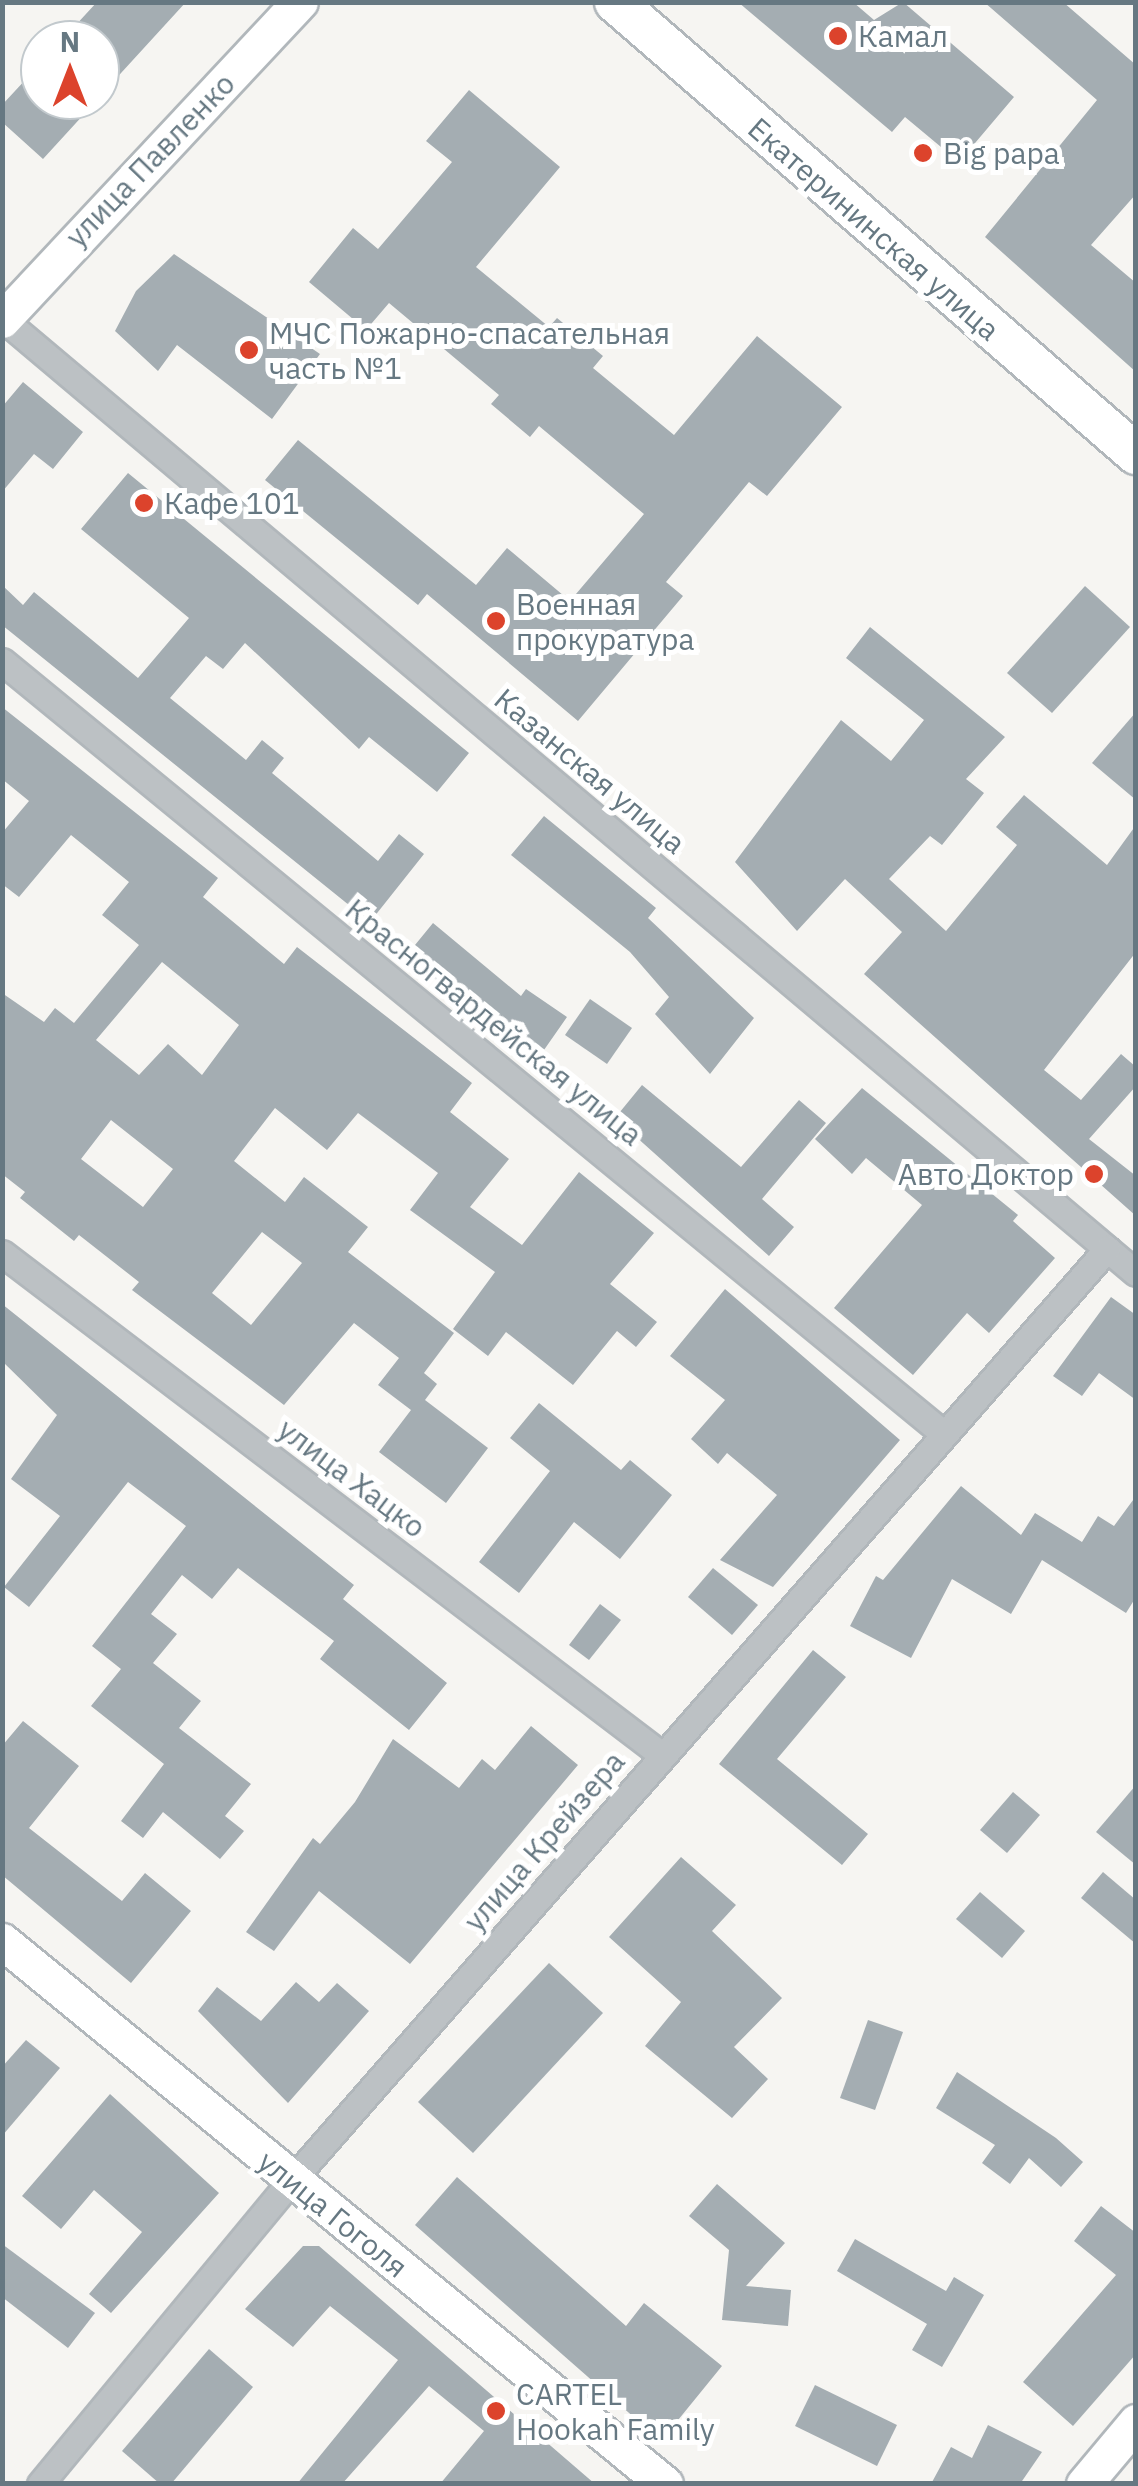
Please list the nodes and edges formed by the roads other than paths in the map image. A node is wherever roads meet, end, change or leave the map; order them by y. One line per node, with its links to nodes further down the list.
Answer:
1 (300, 2): 3 (main road, улица Павленко)
2 (615, 2): 4 (main road, Екатерининская улица)
3 (3, 319): 6 (street, Казанская улица)
4 (1136, 454)
5 (2, 660): 9 (street, Красногвардейская улица)
6 (1107, 1250): 8 (street, Казанская улица); 9 (street, улица Крейзера)
7 (2, 1254): 10 (street, улица Хацко)
8 (1136, 1273)
9 (944, 1434): 10 (street, улица Крейзера)
10 (662, 1754): 12 (street, улица Крейзера)
11 (2, 1941): 12 (main road, улица Гоголя)
12 (292, 2181): 14 (street, улица Крейзера); 15 (main road, улица Гоголя)
13 (1136, 2422): 16 (main road)
14 (40, 2484)
15 (666, 2484)
16 (1084, 2484)

